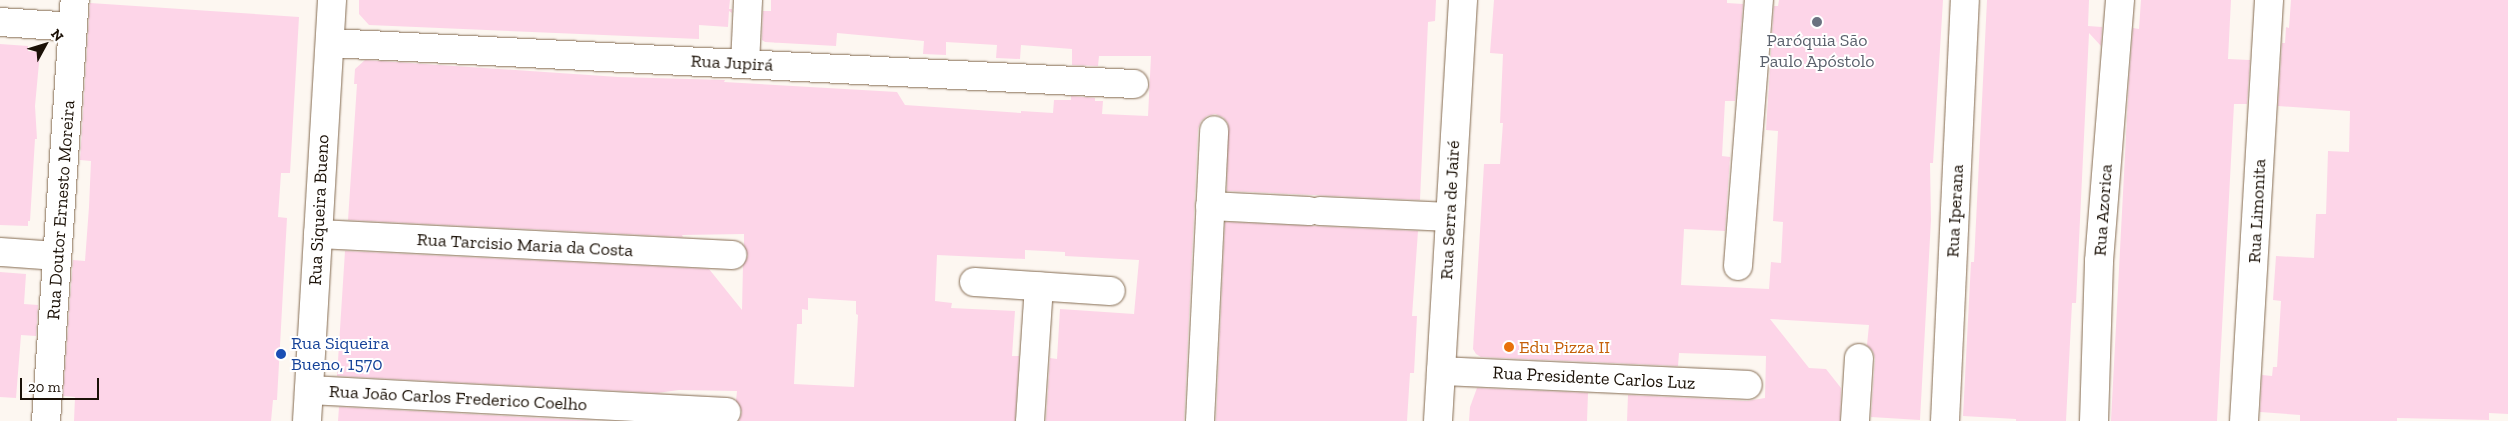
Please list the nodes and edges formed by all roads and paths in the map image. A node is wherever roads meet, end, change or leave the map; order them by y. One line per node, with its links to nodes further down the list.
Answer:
1 (75, 0): 10 (street, Rua Doutor Ernesto Moreira)
2 (332, 0): 11 (street, Rua Siqueira Bueno)
3 (748, 0): 12 (street)
4 (1463, 0): 16 (street, Rua Serra de Jairé)
5 (1759, 0): 21 (street)
6 (1966, 0): 36 (street, Rua Iperana)
7 (2120, 0): 37 (street, Rua Azorica)
8 (2269, 0): 38 (street, Rua Limonita)
9 (0, 22): 10 (street)
10 (73, 27): 20 (street, Rua Doutor Ernesto Moreira)
11 (330, 44): 12 (street, Rua Jupirá); 17 (street, Rua Siqueira Bueno)
12 (745, 64): 13 (street, Rua Jupirá)
13 (1134, 84)
14 (1214, 130): 15 (street)
15 (1210, 206): 16 (street); 33 (street)
16 (1450, 217): 26 (street, Rua Serra de Jairé)
17 (318, 234): 19 (street, Rua Tarcisio Maria da Costa); 28 (street, Rua Siqueira Bueno)
18 (0, 252): 20 (street)
19 (732, 255)
20 (57, 256): 30 (street, Rua Doutor Ernesto Moreira)
21 (1738, 266)
22 (974, 282): 23 (street)
23 (1039, 286): 24 (street); 32 (street)
24 (1111, 291)
25 (1858, 358): 35 (street)
26 (1441, 371): 27 (street, Rua Presidente Carlos Luz); 34 (street, Rua Serra de Jairé)
27 (1748, 384)
28 (309, 390): 29 (street, Rua João Carlos Frederico Coelho); 31 (street, Rua Siqueira Bueno)
29 (726, 412)
30 (46, 421)
31 (307, 421)
32 (1030, 421)
33 (1200, 421)
34 (1438, 421)
35 (1855, 421)
36 (1945, 421)
37 (2094, 421)
38 (2244, 421)

